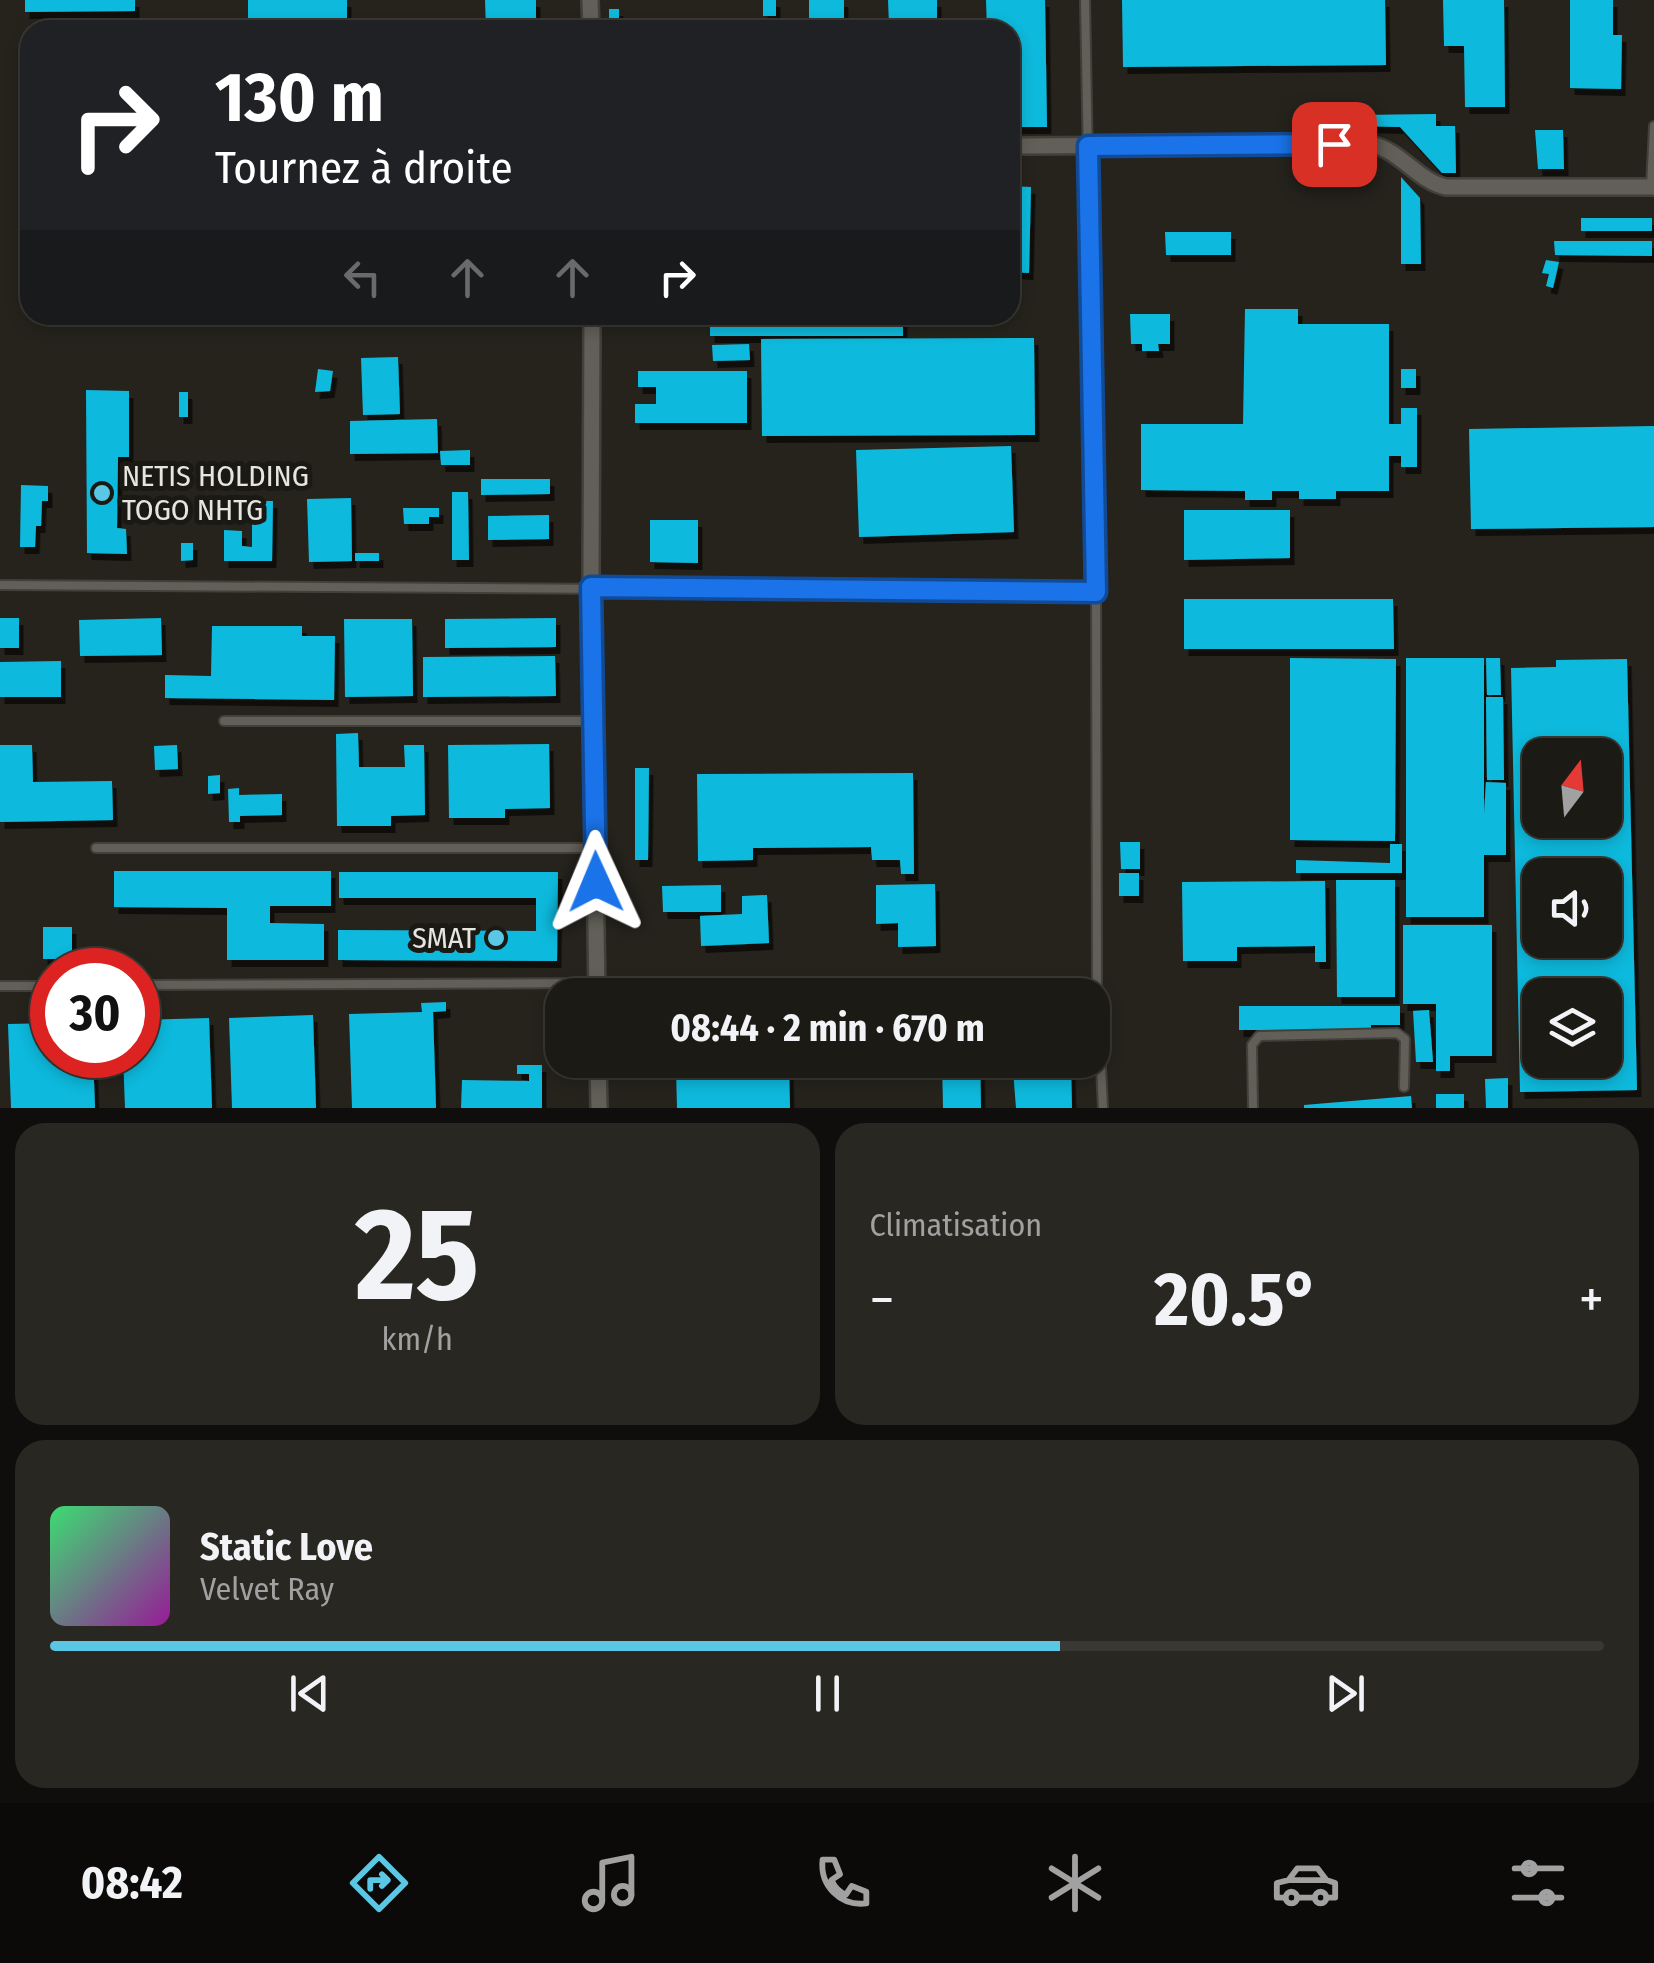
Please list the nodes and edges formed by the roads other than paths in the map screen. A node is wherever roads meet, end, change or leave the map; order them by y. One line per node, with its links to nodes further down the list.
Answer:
1 (1085, 0): 4 (lane)
2 (1654, 126): 5 (lane)
3 (1020, 146): 4 (street)
4 (1088, 146): 6 (street); 10 (lane)
5 (1654, 155): 6 (lane)
6 (1653, 187)
7 (592, 325): 9 (street)
8 (0, 585): 9 (lane)
9 (591, 587): 10 (lane); 12 (street)
10 (1096, 592): 16 (lane)
11 (224, 721): 12 (lane)
12 (593, 721): 14 (street)
13 (96, 848): 14 (lane)
14 (595, 848): 15 (street)
15 (597, 978)
16 (1097, 978)
17 (0, 986): 18 (lane)
18 (30, 986)
19 (160, 986): 20 (lane)
20 (545, 989)
21 (598, 1078): 24 (street)
22 (1102, 1078): 25 (lane)
23 (1404, 1087): 26 (lane)
24 (599, 1108)
25 (1103, 1108)
26 (1253, 1108)

